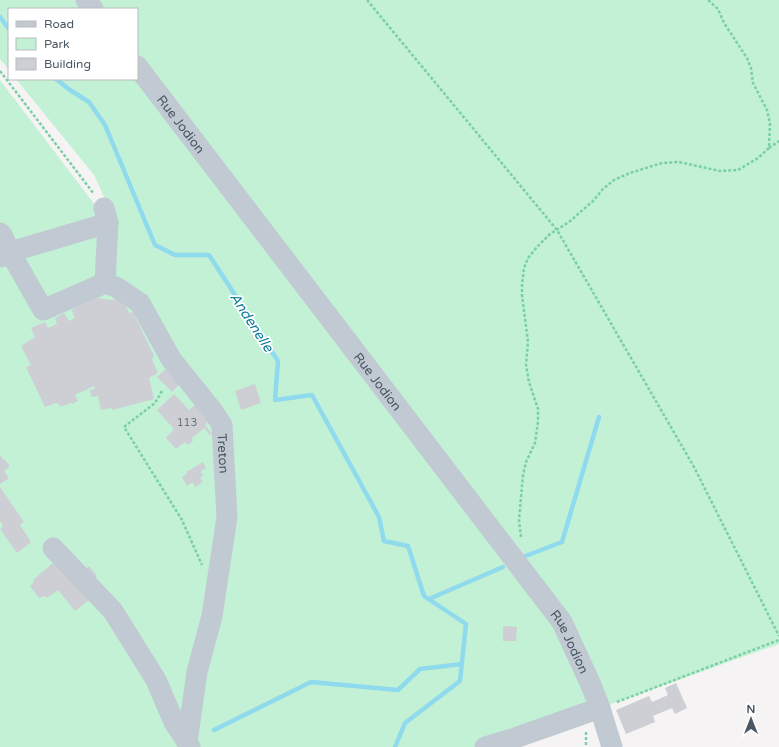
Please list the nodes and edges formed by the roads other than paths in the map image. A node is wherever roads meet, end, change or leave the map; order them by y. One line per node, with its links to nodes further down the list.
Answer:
1 (86, 0): 2 (street)
2 (92, 8)
3 (138, 67): 8 (street, Rue Jodion)
4 (0, 233): 5 (street)
5 (5, 255): 6 (street); 6 (street)
6 (105, 283): 9 (street, Treton)
7 (53, 548): 9 (street, Treton)
8 (600, 708): 10 (street); 11 (street, Rue Jodion)
9 (188, 745)
10 (485, 747)
11 (612, 747)

